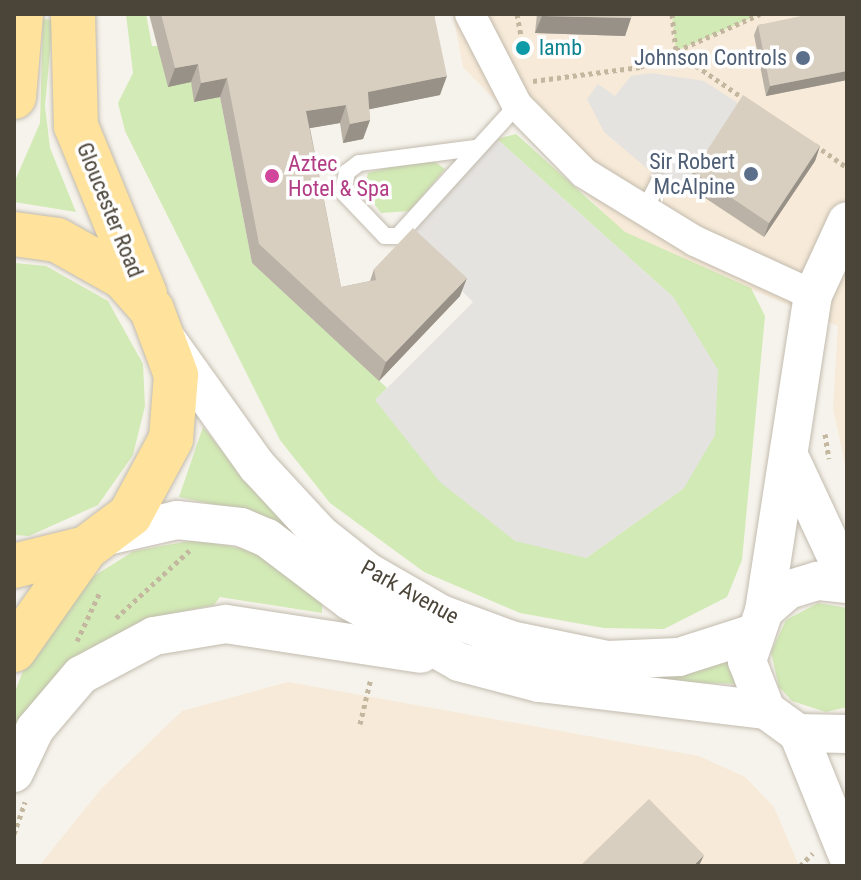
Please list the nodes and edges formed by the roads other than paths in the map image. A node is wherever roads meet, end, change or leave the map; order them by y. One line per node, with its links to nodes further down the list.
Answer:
1 (21, 14): 5 (main road)
2 (73, 14): 12 (main road, Gloucester Road)
3 (470, 14): 4 (street)
4 (517, 90): 6 (lane); 8 (street)
5 (14, 97)
6 (475, 148): 6 (lane)
7 (659, 182): 8 (lane)
8 (643, 213): 11 (street)
9 (847, 221): 11 (street)
10 (14, 234): 12 (main road)
11 (813, 295): 13 (street)
12 (159, 324): 14 (main road, Gloucester Road); 17 (street, Park Avenue)
13 (792, 462): 16 (street); 17 (street)
14 (97, 542): 15 (main road); 18 (main road); 19 (street, Park Avenue)
15 (14, 566)
16 (847, 582): 17 (street, Park Avenue)
17 (757, 622): 20 (street)
18 (14, 650)
19 (459, 662): 20 (street, Park Avenue); 23 (street)
20 (766, 710): 21 (street)
21 (798, 733): 22 (street); 24 (street)
22 (847, 734)
23 (14, 773)
24 (834, 855)

